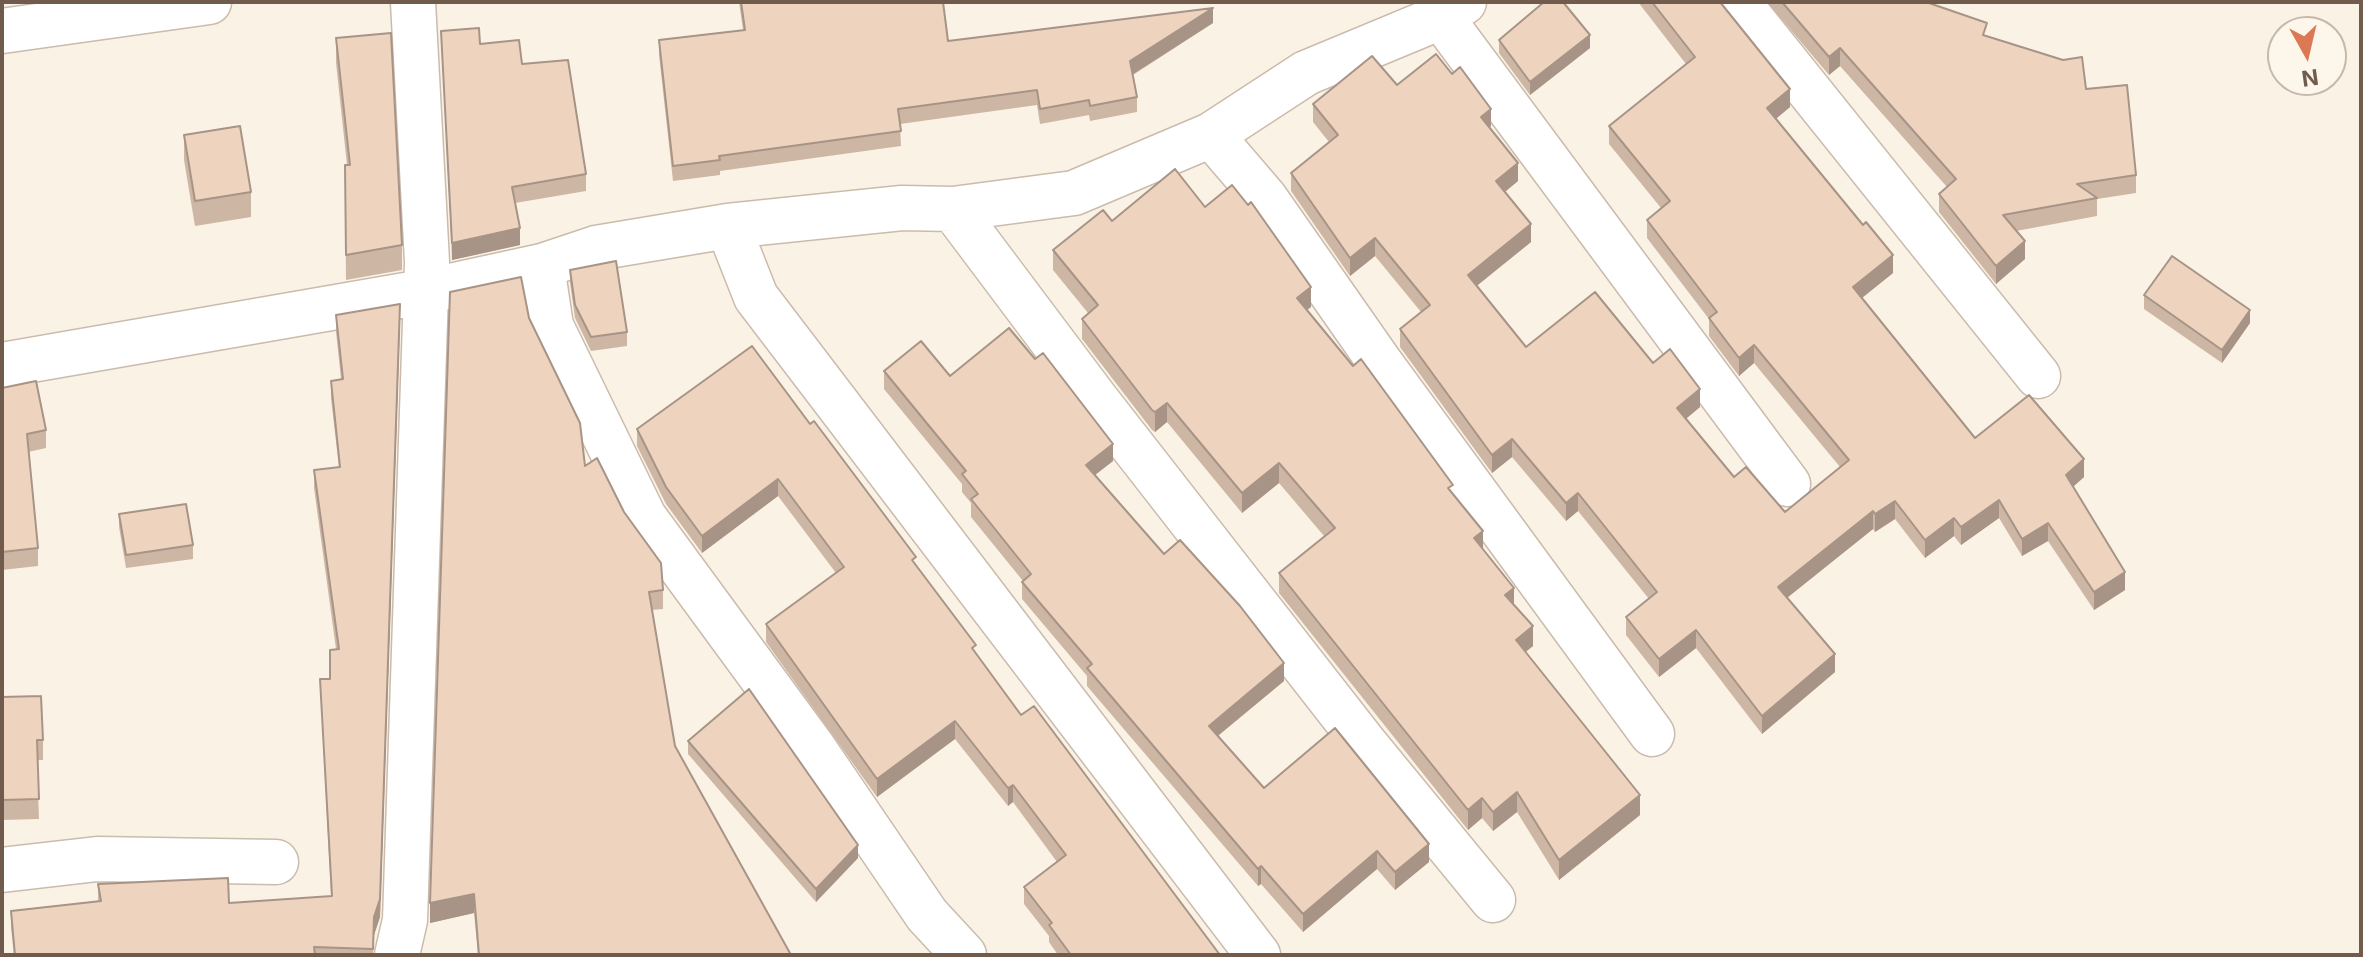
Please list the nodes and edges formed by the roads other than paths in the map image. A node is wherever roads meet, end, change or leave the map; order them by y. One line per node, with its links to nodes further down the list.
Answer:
1 (209, 2): 5 (street)
2 (413, 2): 10 (street)
3 (1738, 2): 12 (street)
4 (1452, 10): 6 (street); 13 (street)
5 (2, 31)
6 (1211, 135): 7 (street); 14 (street)
7 (953, 209): 8 (street); 17 (street)
8 (728, 226): 9 (street); 20 (street)
9 (542, 266): 10 (street); 19 (street)
10 (423, 292): 11 (street); 18 (street)
11 (2, 365)
12 (2038, 376)
13 (1788, 484)
14 (1652, 734)
15 (276, 862): 16 (street)
16 (2, 870)
17 (1493, 900)
18 (397, 955)
19 (964, 955)
20 (1258, 955)

